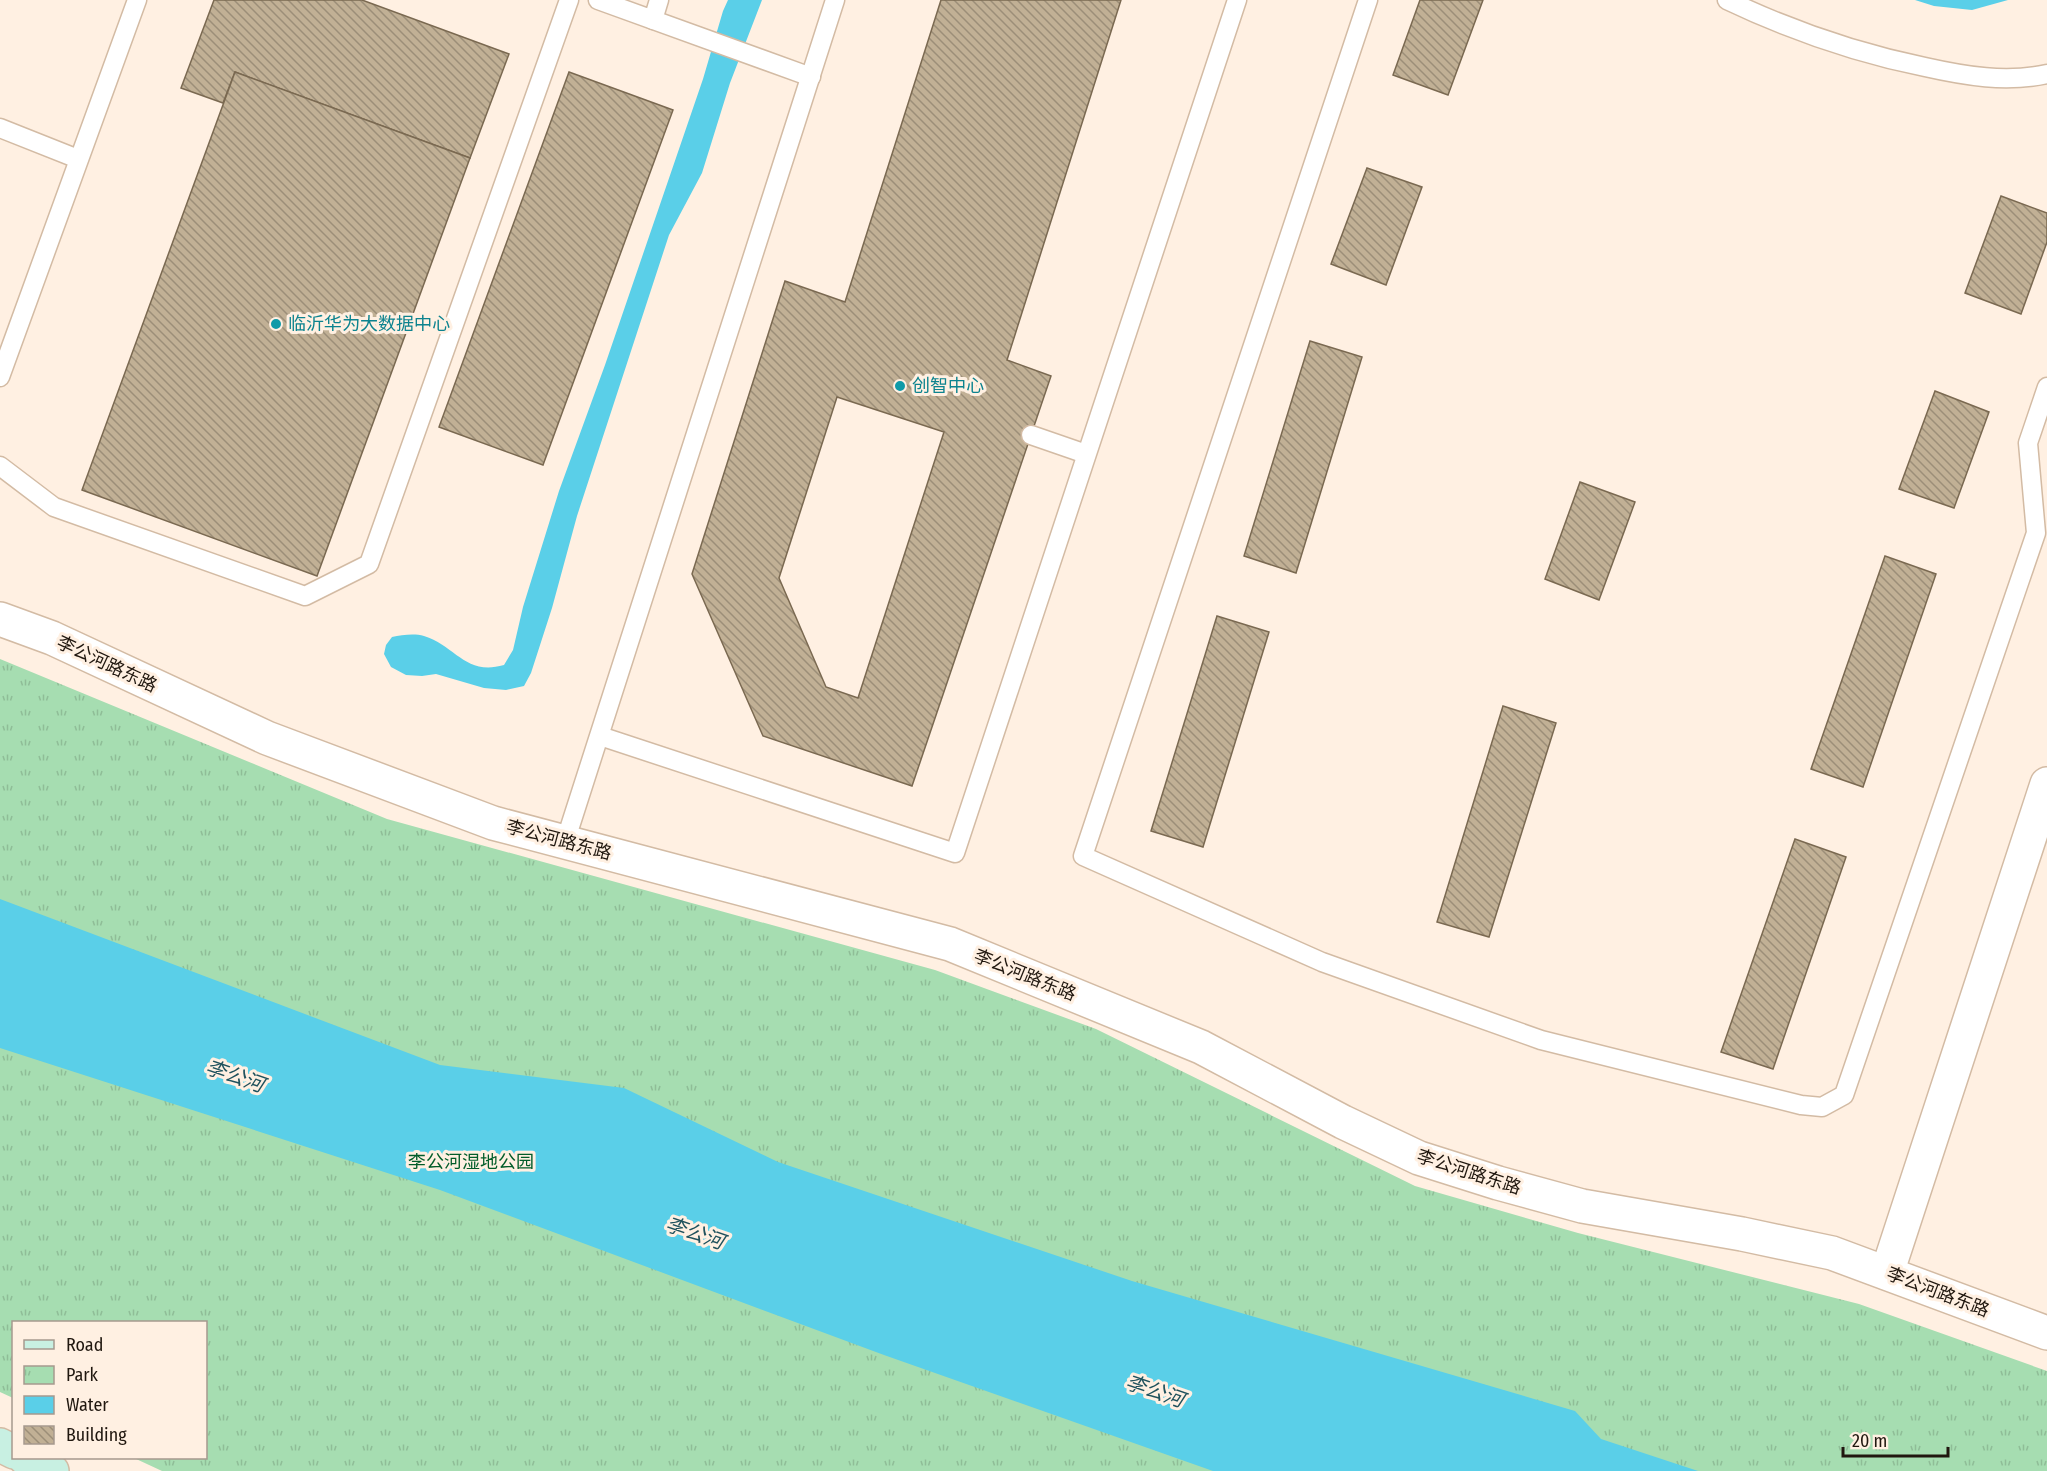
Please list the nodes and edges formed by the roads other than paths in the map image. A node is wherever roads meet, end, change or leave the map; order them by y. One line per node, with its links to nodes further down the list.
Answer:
1 (137, 0): 13 (lane)
2 (569, 0): 18 (lane)
3 (598, 0): 9 (lane)
4 (659, 0): 9 (lane)
5 (835, 0): 11 (lane)
6 (1237, 0): 17 (lane)
7 (1368, 0): 15 (lane)
8 (1727, 0): 10 (lane)
9 (652, 20): 11 (lane)
10 (2047, 74)
11 (811, 76): 20 (lane)
12 (0, 128): 13 (lane)
13 (78, 159): 14 (lane)
14 (0, 377)
15 (2047, 387)
16 (1031, 435): 17 (lane)
17 (1086, 454): 20 (lane)
18 (0, 466)
19 (0, 619): 22 (street, 李公河路东路)
20 (600, 736): 22 (lane)
21 (2047, 784): 23 (street)
22 (565, 842): 23 (street, 李公河路东路)
23 (1887, 1273): 24 (street, 李公河路东路)
24 (2047, 1333)
25 (27, 1459): 26 (street)
26 (52, 1471)

